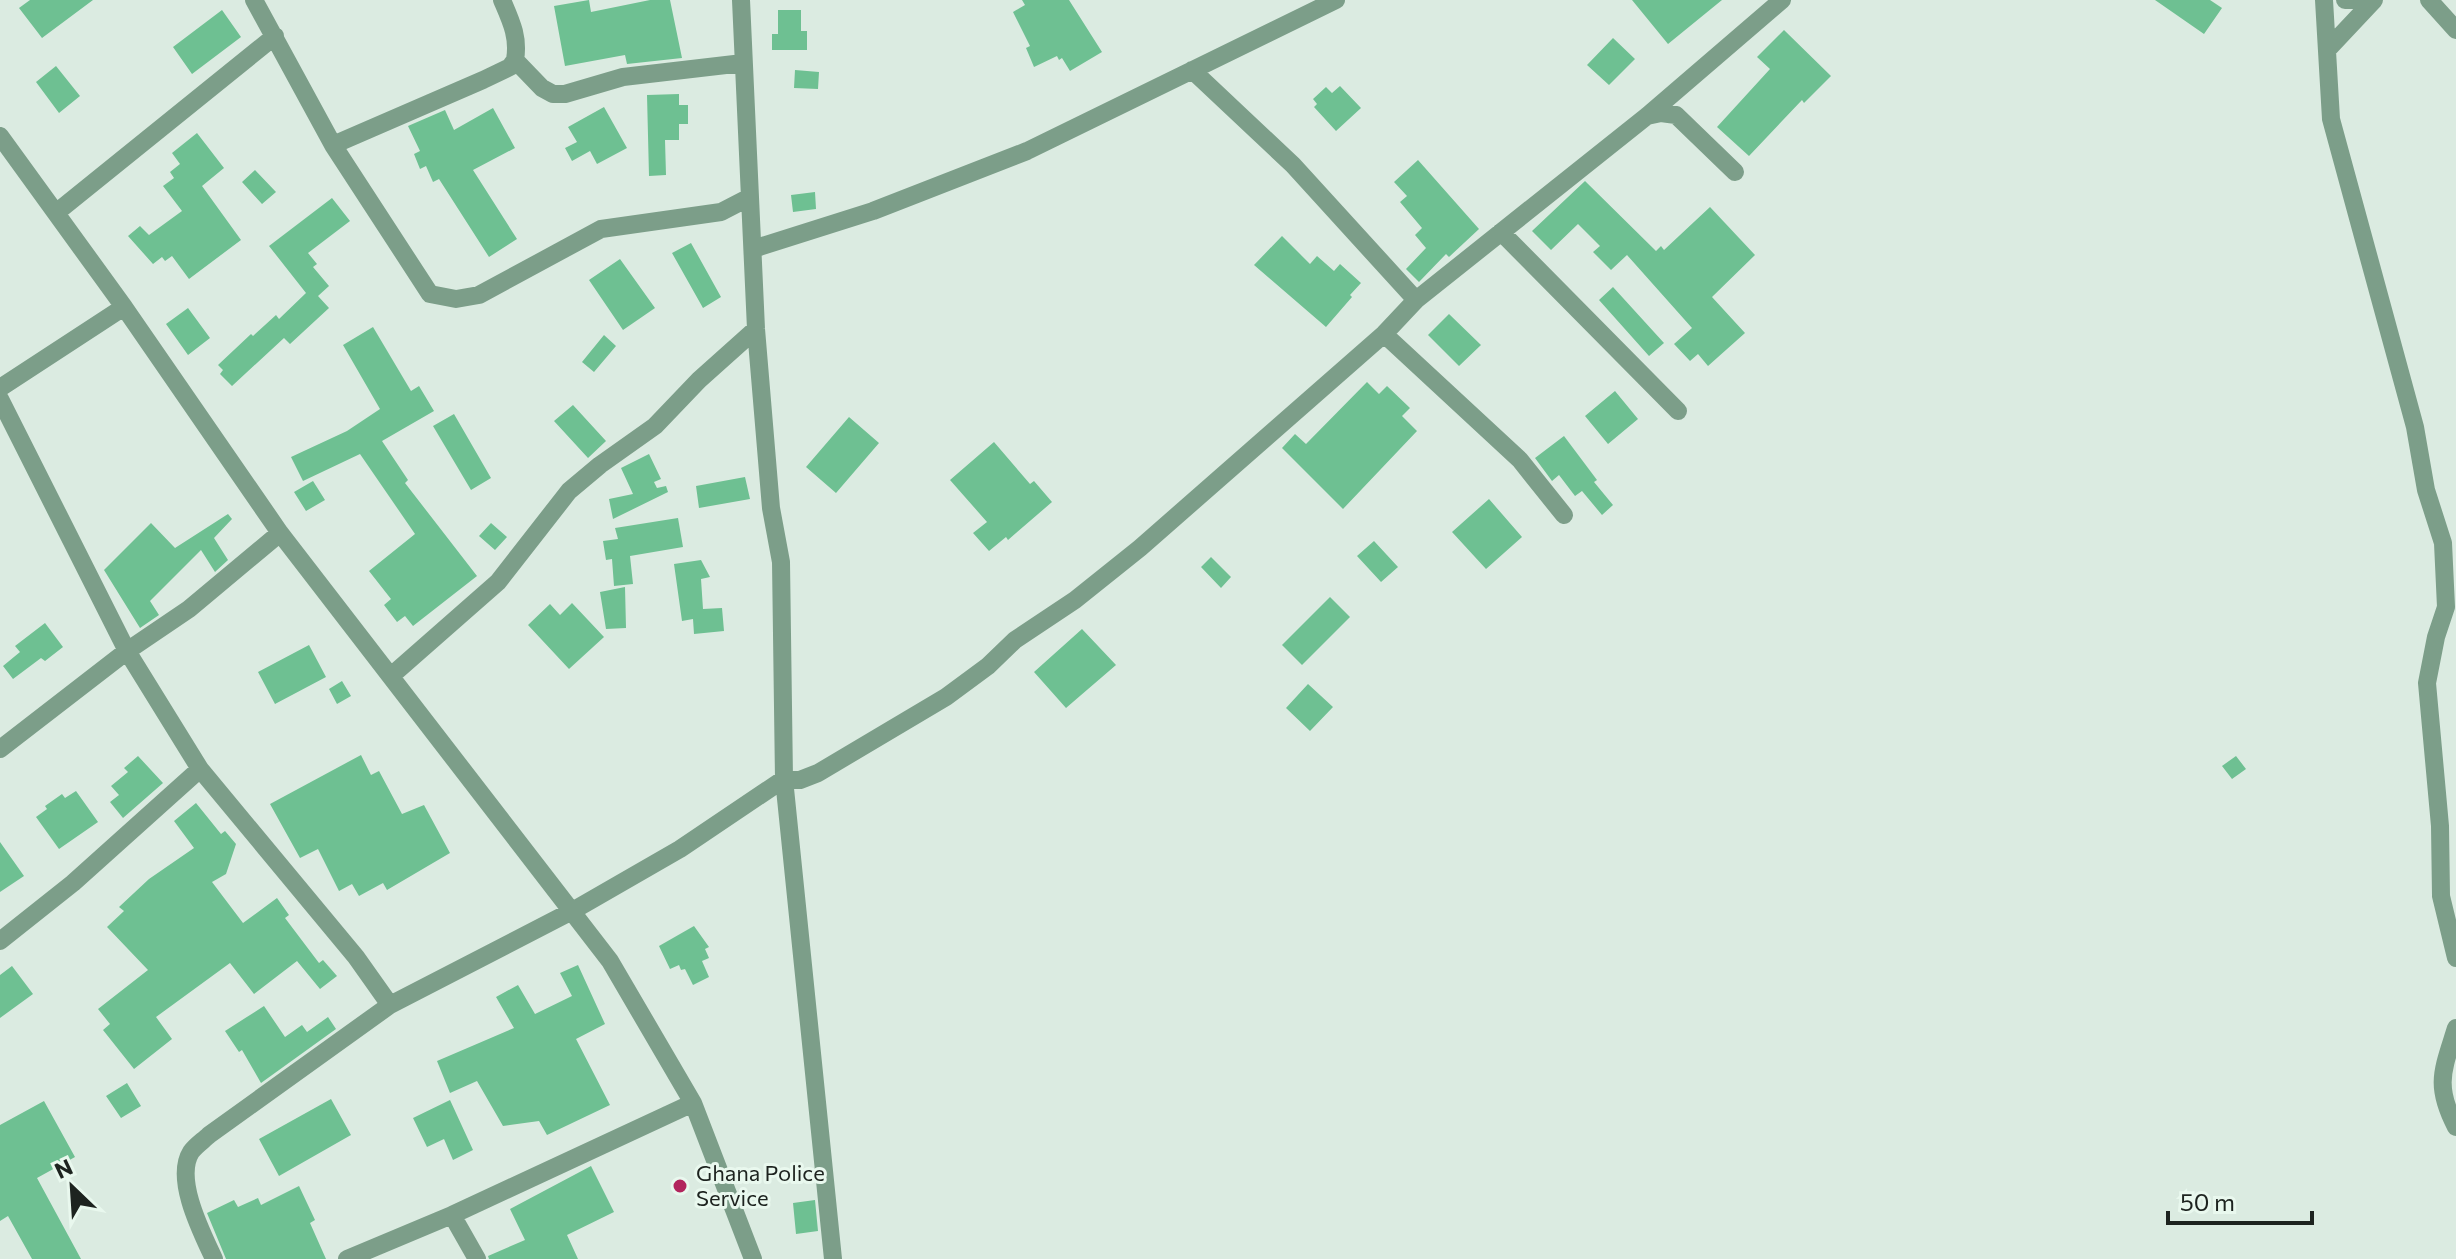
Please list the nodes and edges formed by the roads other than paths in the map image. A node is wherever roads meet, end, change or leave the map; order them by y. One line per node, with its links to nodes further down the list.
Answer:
1 (254, 0): 12 (street)
2 (502, 0): 14 (street)
3 (741, 0): 15 (street)
4 (1336, 0): 16 (street)
5 (1782, 0): 17 (street)
6 (2324, 0): 13 (street)
7 (2345, 0): 8 (street)
8 (2364, 0)
9 (2374, 0): 13 (street)
10 (2429, 0): 11 (street)
11 (2456, 30)
12 (275, 36): 19 (street); 22 (street)
13 (2327, 50): 41 (street)
14 (515, 60): 15 (street); 19 (street)
15 (743, 63): 21 (street)
16 (1192, 70): 24 (street); 25 (street)
17 (1647, 116): 20 (street); 23 (street)
18 (0, 136): 22 (street)
19 (333, 145): 21 (street)
20 (1735, 172)
21 (750, 197): 24 (street)
22 (57, 212): 26 (street)
23 (1501, 232): 25 (street); 31 (street)
24 (753, 249): 27 (street)
25 (1416, 300): 28 (street)
26 (124, 307): 29 (street); 33 (street)
27 (756, 329): 35 (street); 38 (street)
28 (1384, 334): 32 (street); 38 (street)
29 (0, 388)
30 (0, 399): 34 (street)
31 (1678, 411)
32 (1564, 515)
33 (280, 533): 34 (street); 35 (street)
34 (127, 651): 36 (street); 37 (street)
35 (391, 676): 39 (street)
36 (0, 749)
37 (200, 769): 40 (street); 42 (street)
38 (784, 779): 39 (street); 51 (street)
39 (574, 910): 42 (street); 44 (street)
40 (0, 941)
41 (2456, 958)
42 (390, 1005): 47 (street)
43 (2456, 1031): 45 (street)
44 (693, 1103): 46 (street); 50 (street)
45 (2456, 1127)
46 (452, 1215): 48 (street); 49 (street)
47 (214, 1259)
48 (347, 1259)
49 (477, 1259)
50 (753, 1259)
51 (833, 1259)

